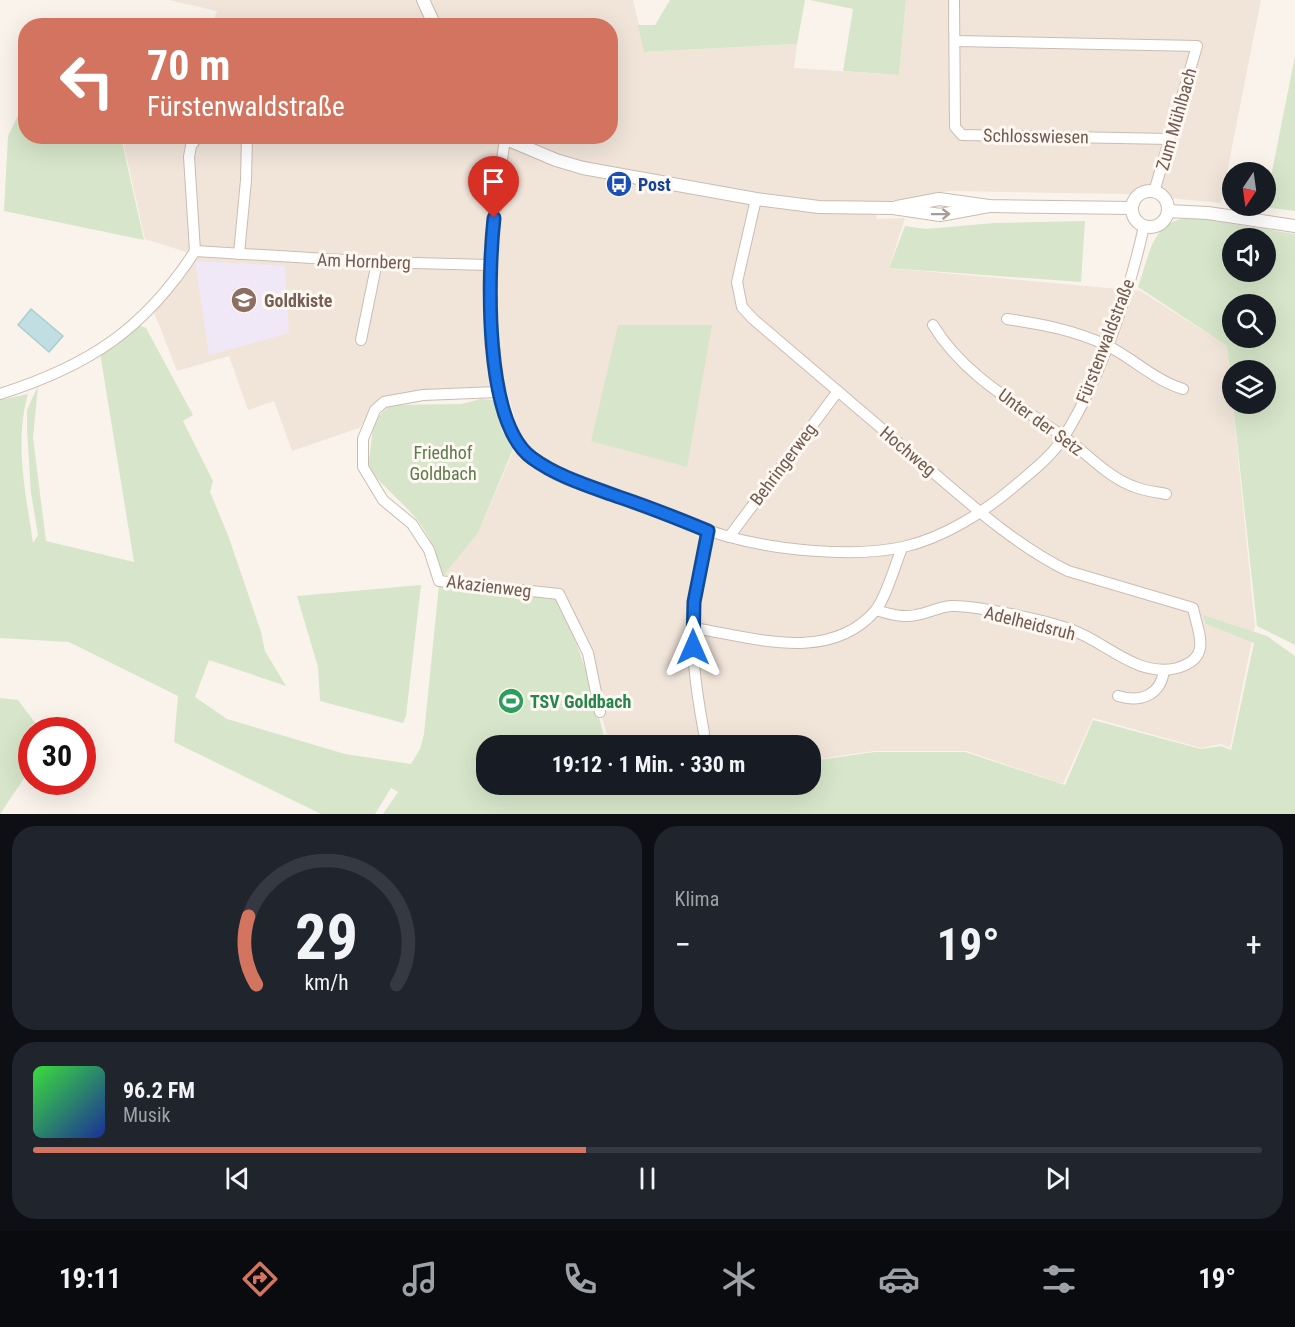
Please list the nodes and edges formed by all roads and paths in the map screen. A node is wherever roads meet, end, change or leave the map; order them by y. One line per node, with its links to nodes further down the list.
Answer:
1 (423, 0): 3 (street)
2 (954, 0): 4 (street, Schlosswiesen)
3 (431, 18)
4 (955, 41): 5 (street, Schlosswiesen); 5 (street, Zum Mühlbach)
5 (1170, 140): 10 (street, Zum Mühlbach)
6 (192, 144): 16 (street)
7 (247, 144): 17 (street)
8 (501, 144): 19 (street, Fürstenwaldstraße)
9 (517, 144): 11 (street)
10 (1154, 192): 12 (street); 13 (street)
11 (756, 199): 12 (street); 25 (street, Hochweg)
12 (1132, 208): 14 (street)
13 (1168, 211): 14 (street); 15 (street)
14 (1144, 226): 23 (street, Fürstenwaldstraße)
15 (1295, 226)
16 (195, 251): 17 (street, Am Hornberg); 27 (street)
17 (239, 254): 18 (street, Am Hornberg)
18 (377, 262): 19 (street, Am Hornberg); 22 (street)
19 (489, 265): 26 (street, Fürstenwaldstraße)
20 (1006, 319): 23 (street)
21 (933, 325): 28 (street, Unter der Setz)
22 (361, 340)
23 (1107, 345): 24 (street); 28 (street, Fürstenwaldstraße)
24 (1183, 389)
25 (838, 391): 30 (street, Hochweg); 32 (street, Behringerweg)
26 (498, 392): 31 (street, Fürstenwaldstraße); 38 (street, Akazienweg)
27 (0, 394)
28 (1064, 437): 29 (street, Unter der Setz); 30 (street, Fürstenwaldstraße)
29 (1167, 494)
30 (980, 512): 33 (street, Fürstenwaldstraße); 36 (street, Hochweg)
31 (708, 531): 32 (street, Fürstenwaldstraße); 35 (street)
32 (729, 537): 33 (street, Fürstenwaldstraße)
33 (902, 548): 34 (street)
34 (876, 610): 35 (street); 36 (street, Adelheidsruh)
35 (693, 628): 39 (street)
36 (1164, 670): 37 (street)
37 (1118, 696)
38 (600, 712)
39 (704, 733)

